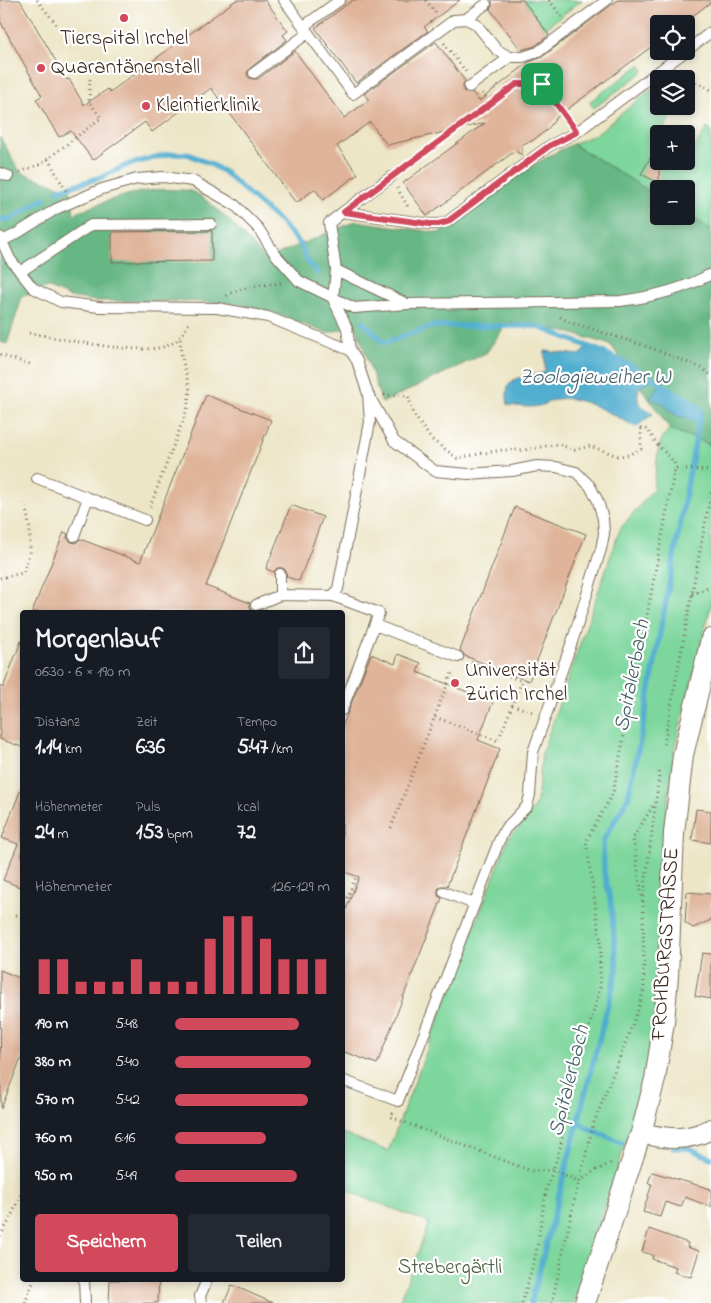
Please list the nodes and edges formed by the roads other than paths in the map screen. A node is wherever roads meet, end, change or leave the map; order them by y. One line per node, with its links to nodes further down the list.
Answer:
1 (284, 0): 6 (lane)
2 (340, 0): 6 (lane)
3 (608, 0): 9 (lane)
4 (486, 4): 5 (lane)
5 (466, 19): 6 (lane); 9 (lane)
6 (306, 29): 11 (lane)
7 (711, 32): 8 (lane)
8 (695, 44)
9 (510, 57): 12 (lane)
10 (675, 60): 14 (lane)
11 (254, 73)
12 (472, 85)
13 (391, 177): 14 (lane)
14 (344, 212): 17 (lane)
15 (211, 224): 18 (lane)
16 (0, 240): 18 (lane); 20 (lane)
17 (336, 270): 20 (lane); 21 (lane)
18 (20, 272): 22 (lane)
19 (711, 274): 21 (lane)
20 (333, 299): 21 (lane); 22 (lane)
21 (408, 304)
22 (350, 350): 23 (lane)
23 (369, 397): 30 (lane); 37 (lane)
24 (37, 478): 25 (lane)
25 (88, 498): 26 (lane); 27 (lane)
26 (145, 520)
27 (74, 536)
28 (280, 574): 29 (lane)
29 (280, 595): 30 (lane); 31 (lane)
30 (333, 596): 32 (lane)
31 (256, 605)
32 (375, 625): 34 (lane); 35 (lane)
33 (711, 638): 40 (street, FROHBURGSTRASSE)
34 (458, 657)
35 (345, 702)
36 (444, 892): 37 (lane)
37 (474, 904): 38 (lane)
38 (345, 1081)
39 (711, 1129): 40 (street)
40 (640, 1133): 45 (street, FROHBURGSTRASSE)
41 (84, 1282): 43 (lane)
42 (206, 1282): 44 (lane)
43 (85, 1303)
44 (201, 1303)
45 (585, 1303)

